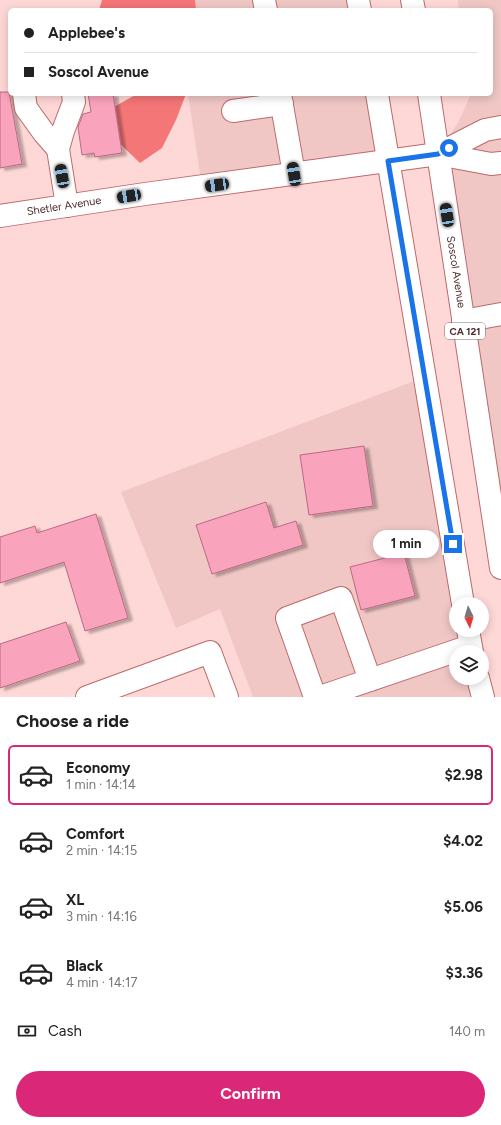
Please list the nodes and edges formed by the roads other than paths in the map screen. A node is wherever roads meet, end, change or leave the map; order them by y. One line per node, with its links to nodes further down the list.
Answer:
1 (24, 96): 8 (main road)
2 (73, 96): 8 (main road)
3 (376, 96): 10 (main road)
4 (428, 96): 9 (main road, Soscol Avenue / CA 121)
5 (281, 99): 6 (main road); 12 (main road)
6 (233, 111)
7 (501, 127): 9 (main road)
8 (58, 149): 13 (main road)
9 (438, 154): 10 (main road, Shetler Avenue); 11 (main road); 16 (main road, Soscol Avenue / CA 121)
10 (388, 161): 12 (main road, Shetler Avenue); 18 (main road)
11 (501, 162)
12 (294, 174): 13 (main road, Shetler Avenue)
13 (67, 206): 14 (main road, Shetler Avenue)
14 (0, 216)
15 (501, 314): 16 (main road)
16 (463, 321): 17 (main road, Soscol Avenue / CA 121)
17 (501, 568)
18 (462, 597)
19 (470, 643): 20 (main road)
20 (370, 680): 24 (main road); 25 (main road)
21 (480, 685): 26 (main road)
22 (87, 697): 23 (main road)
23 (227, 697)
24 (315, 697)
25 (320, 697)
26 (483, 697)

